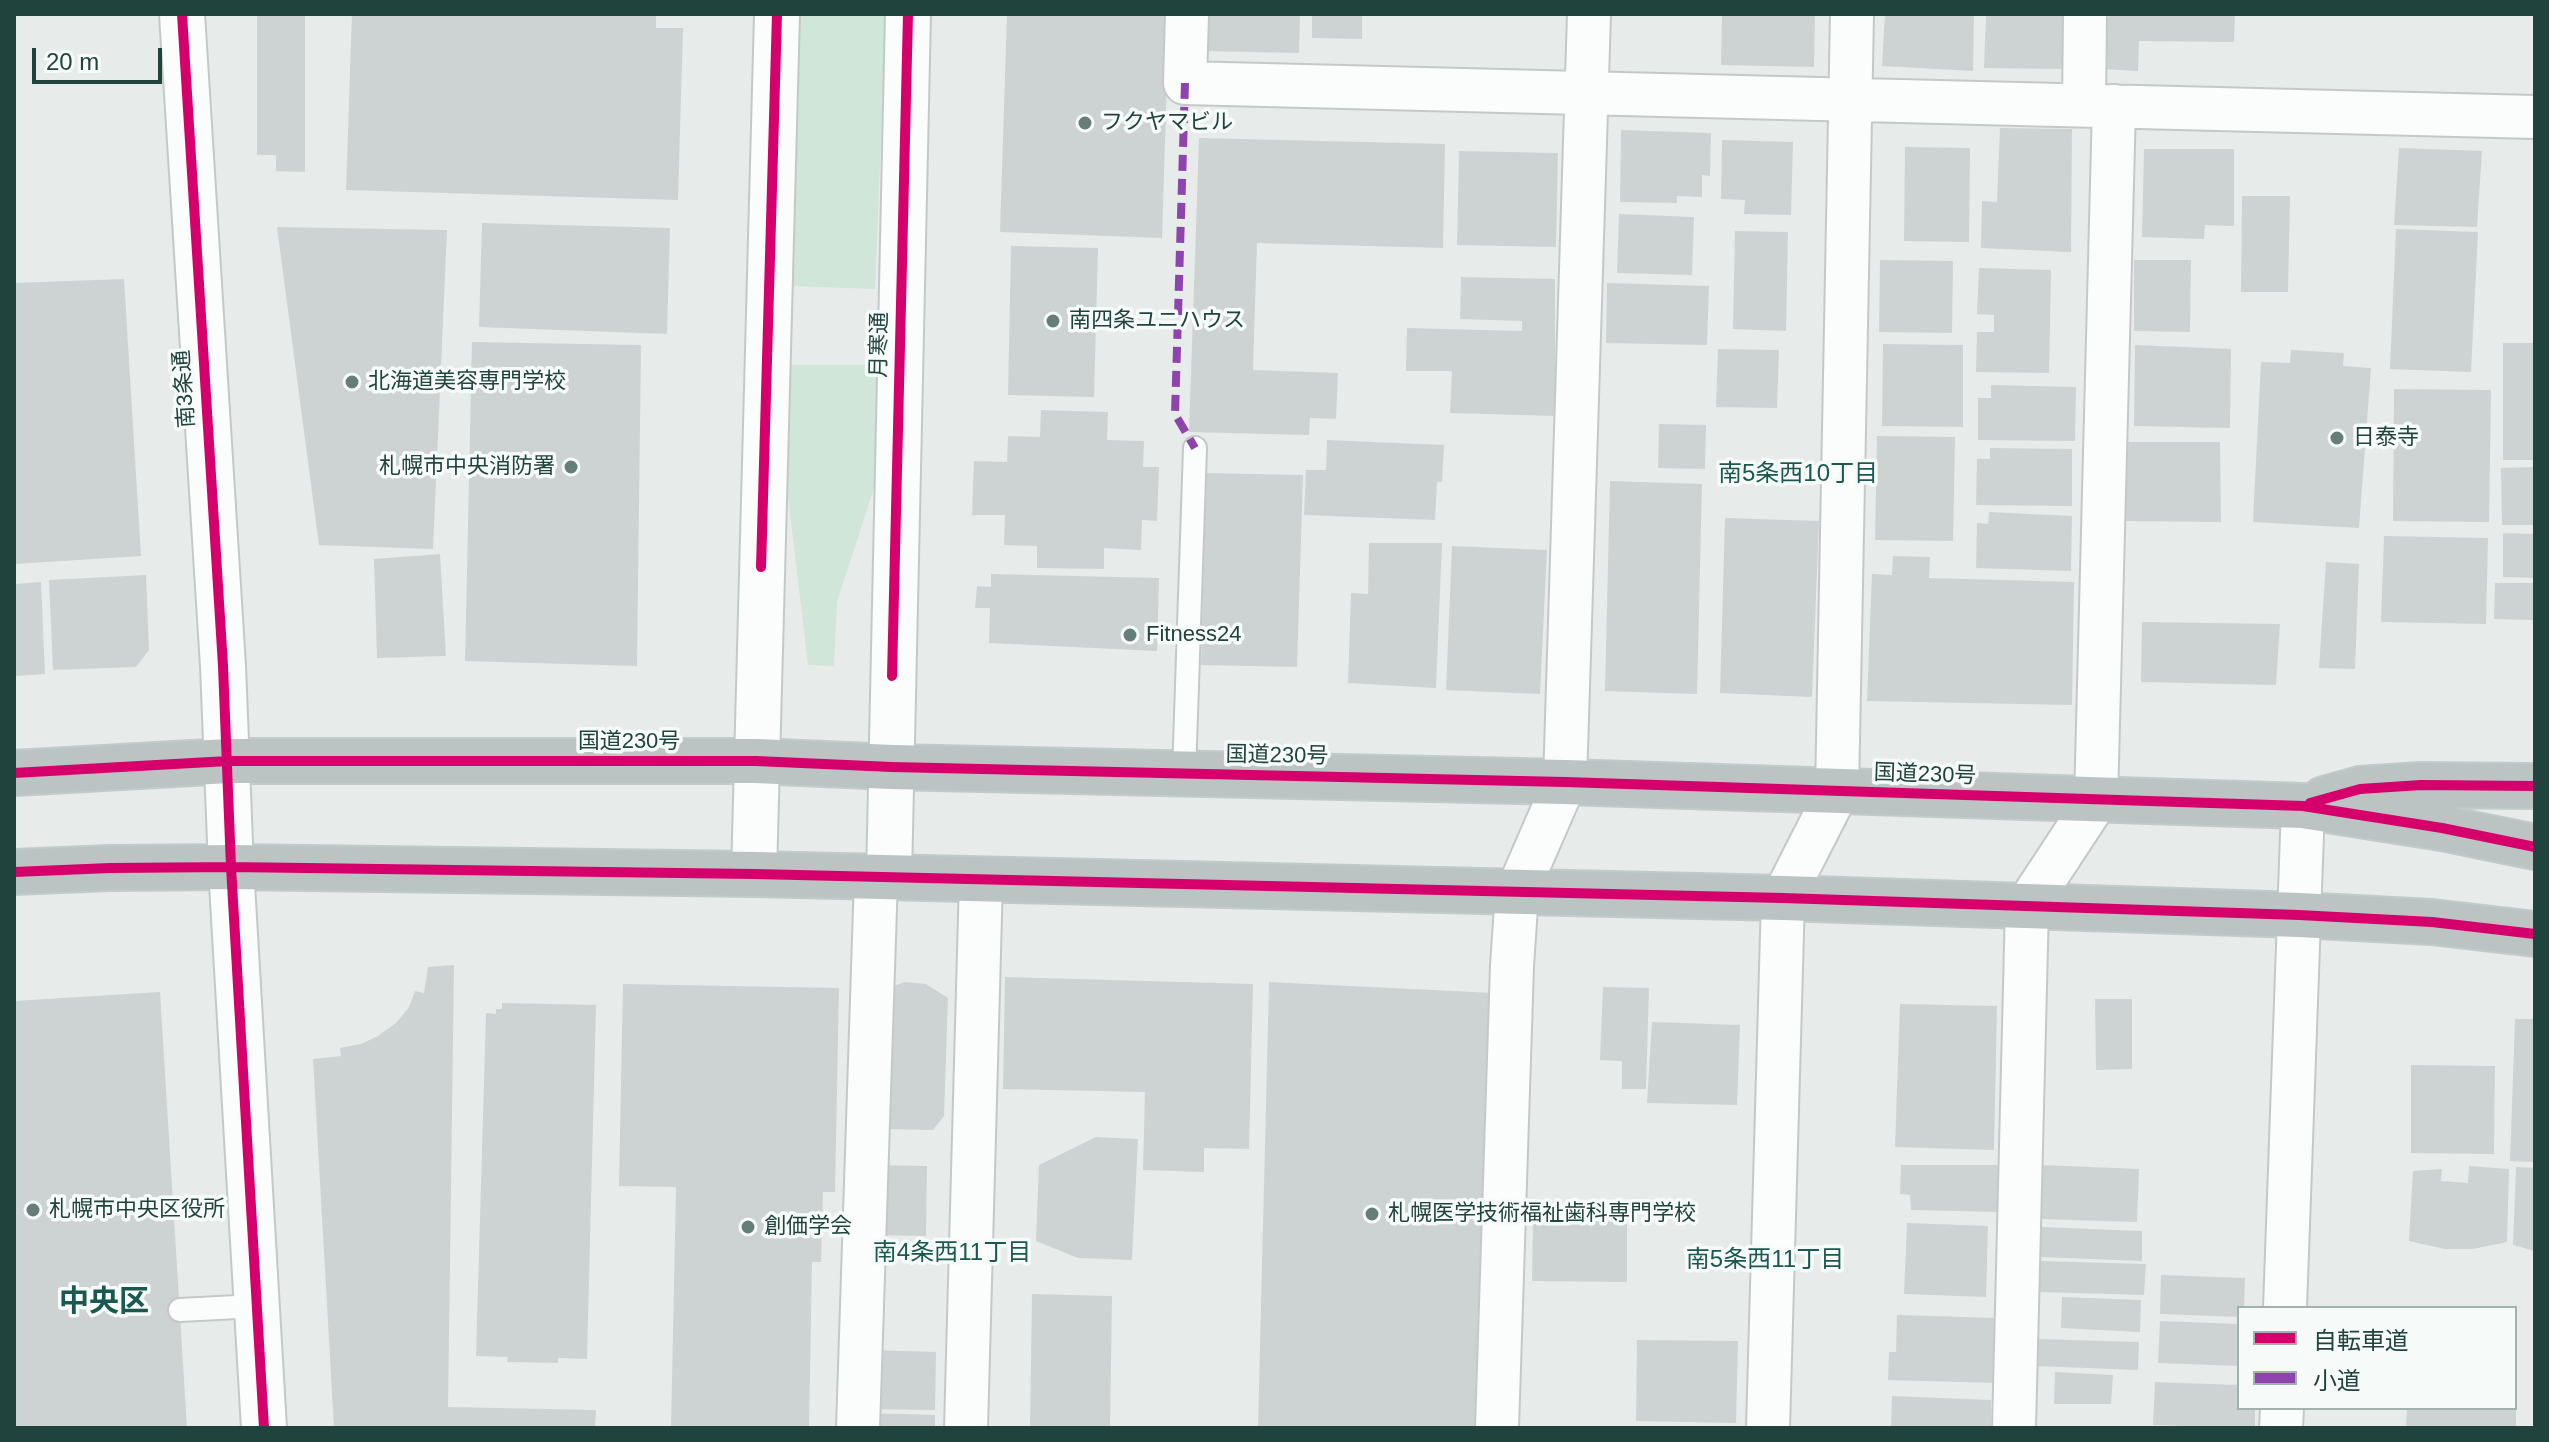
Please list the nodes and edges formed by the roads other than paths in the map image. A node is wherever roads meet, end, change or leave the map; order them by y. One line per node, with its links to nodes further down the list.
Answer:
1 (182, 14): 13 (street, 南3条通)
2 (777, 14): 14 (street)
3 (908, 14): 15 (street, 月寒通)
4 (1187, 14): 8 (street)
5 (1589, 14): 8 (street)
6 (1852, 14): 9 (street)
7 (2085, 14): 10 (street)
8 (1588, 93): 9 (street); 18 (street)
9 (1851, 99): 10 (street); 20 (street)
10 (2099, 106): 11 (street); 21 (street)
11 (2535, 117)
12 (1195, 448): 17 (lane)
13 (228, 761): 14 (highway, 国道230号); 16 (highway, 国道230号); 24 (street, 南3条通)
14 (756, 761): 15 (highway, 国道230号); 26 (street)
15 (892, 767): 17 (highway, 国道230号); 27 (street, 月寒通)
16 (14, 773)
17 (1184, 774): 18 (highway, 国道230号)
18 (1565, 782): 20 (highway, 国道230号); 29 (street)
19 (2535, 786): 22 (highway)
20 (1837, 792): 21 (highway, 国道230号); 30 (street)
21 (2096, 801): 22 (highway, 国道230号); 31 (street)
22 (2303, 806): 23 (highway, 国道230号); 32 (street)
23 (2535, 847)
24 (231, 867): 25 (highway); 26 (highway); 34 (street, 南3条通)
25 (14, 872)
26 (754, 874): 27 (highway)
27 (882, 877): 28 (highway); 38 (street)
28 (981, 879): 29 (highway); 39 (street)
29 (1517, 892): 30 (highway); 40 (street)
30 (1783, 898): 31 (highway); 41 (street)
31 (2027, 906): 32 (highway); 42 (street)
32 (2299, 915): 33 (highway); 35 (street)
33 (2535, 934)
34 (256, 1306): 36 (lane); 37 (street, 南3条通)
35 (2285, 1306)
36 (180, 1310)
37 (264, 1428)
38 (858, 1428)
39 (966, 1428)
40 (1497, 1428)
41 (1768, 1428)
42 (2014, 1428)

